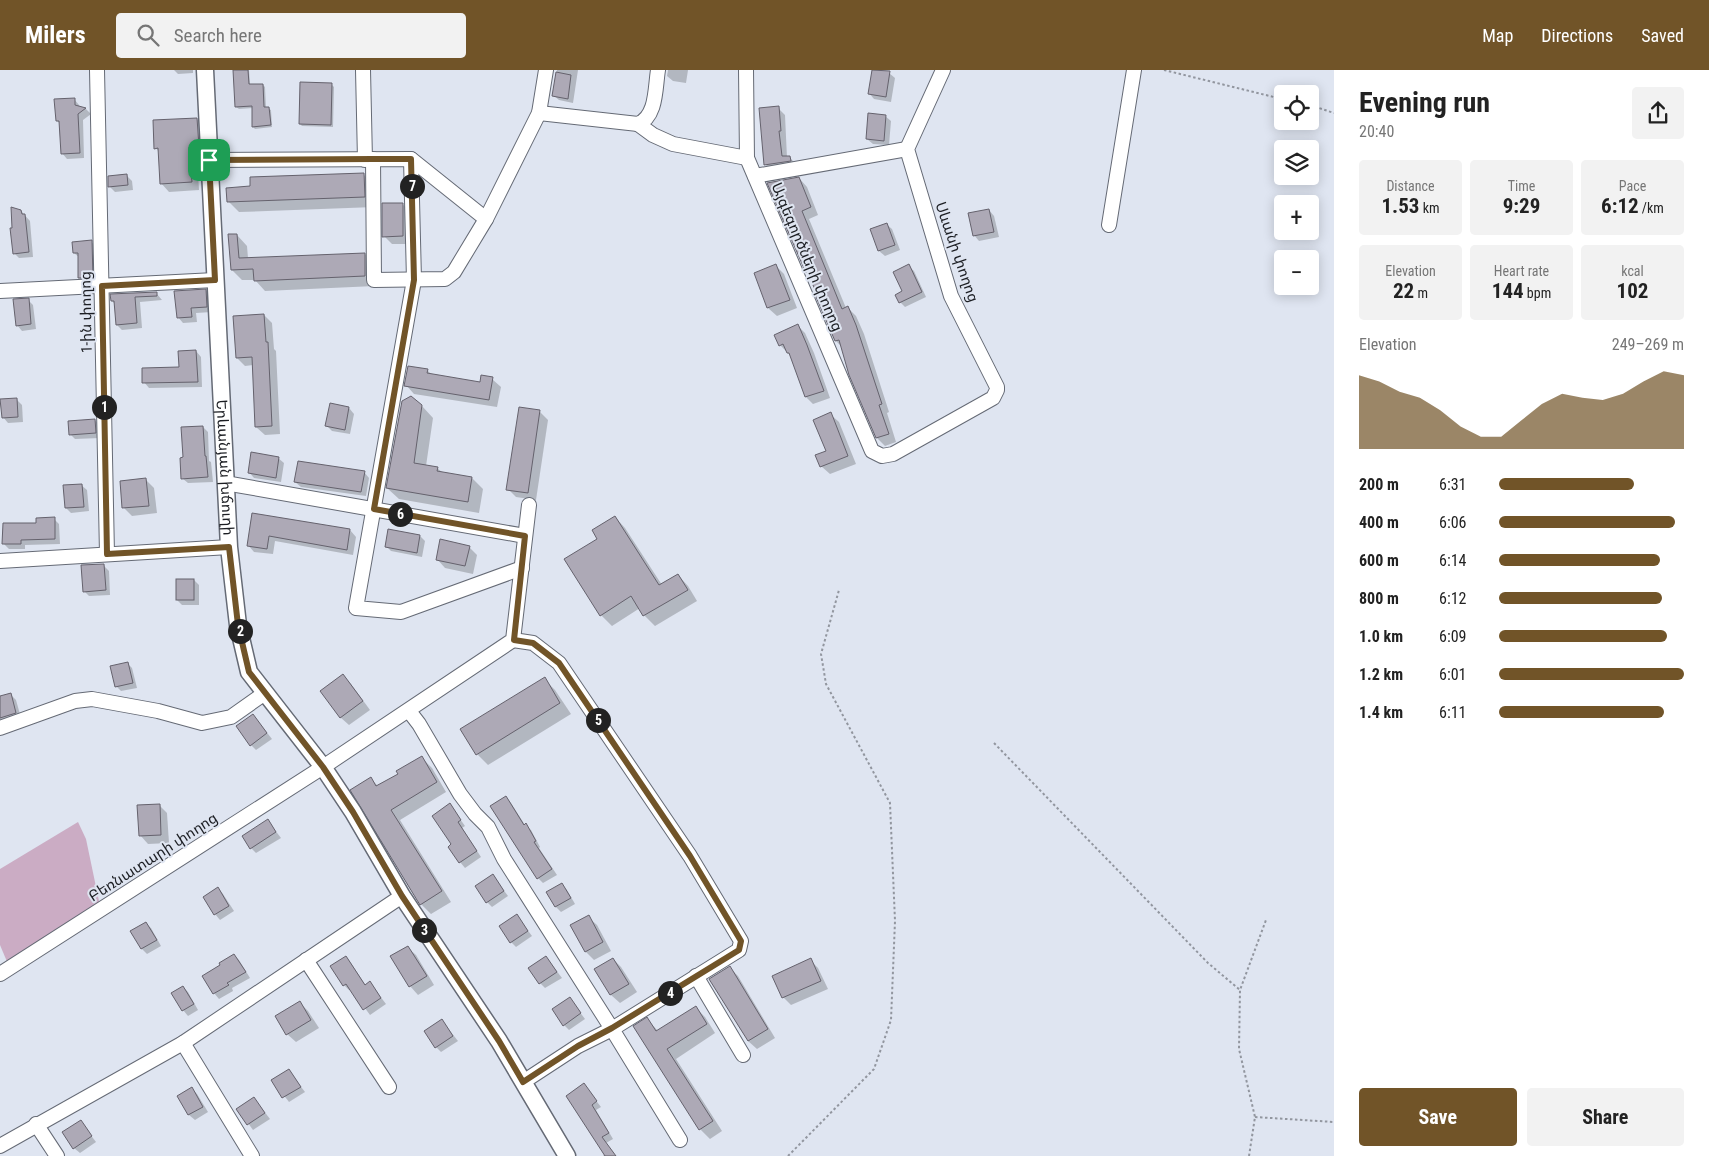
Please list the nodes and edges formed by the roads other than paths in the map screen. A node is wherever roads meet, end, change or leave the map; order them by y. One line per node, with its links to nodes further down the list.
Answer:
1 (97, 70): 21 (street, 1-ին փողոց)
2 (205, 70): 14 (main road, Երևանյան խճուղի)
3 (363, 70): 15 (street)
4 (546, 70): 9 (street)
5 (658, 70): 10 (street)
6 (746, 70): 12 (street, Այգեգործների փողոց)
7 (943, 70): 11 (street)
8 (1134, 70): 18 (street)
9 (539, 113): 10 (street); 17 (street)
10 (638, 124): 12 (street)
11 (907, 149): 16 (street); 23 (street, Սևանի փողոց)
12 (747, 158): 16 (street, Այգեգործների փողոց)
13 (411, 159): 15 (street); 17 (street); 20 (street)
14 (209, 160): 15 (street); 19 (main road, Երևանյան խճուղի)
15 (369, 160): 20 (street)
16 (755, 176): 23 (street, Այգեգործների փողոց)
17 (486, 219): 20 (street)
18 (1109, 225)
19 (215, 280): 21 (street); 24 (main road, Երևանյան խճուղի)
20 (414, 280): 26 (street)
21 (102, 286): 22 (street); 29 (street, 1-ին փողոց)
22 (0, 291)
23 (872, 450)
24 (226, 483): 26 (street); 28 (main road, Երևանյան խճուղի)
25 (529, 505): 27 (street)
26 (374, 509): 27 (street); 31 (street)
27 (525, 536): 31 (street)
28 (229, 547): 29 (street); 33 (main road, Երևանյան խճուղի)
29 (107, 554): 30 (street)
30 (0, 561)
31 (522, 568): 32 (street)
32 (514, 640): 34 (street, Բեռնատարի փողոց); 40 (street)
33 (265, 693): 35 (street); 36 (main road, Երևանյան խճուղի)
34 (409, 710): 36 (street, Բեռնատարի փողոց); 41 (street)
35 (0, 728)
36 (323, 767): 37 (main road, Երևանյան խճուղի); 39 (street, Բեռնատարի փողոց)
37 (402, 896): 38 (street); 44 (main road, Երևանյան խճուղի)
38 (306, 960): 42 (street); 45 (street)
39 (0, 974)
40 (696, 976): 41 (street); 43 (street)
41 (612, 1028): 44 (street); 47 (street)
42 (183, 1043): 46 (street); 50 (street)
43 (743, 1055)
44 (523, 1082): 51 (main road, Երևանյան խճուղի)
45 (388, 1087)
46 (36, 1124): 48 (street); 49 (street)
47 (680, 1140)
48 (0, 1146)
49 (57, 1156)
50 (252, 1156)
51 (567, 1156)

